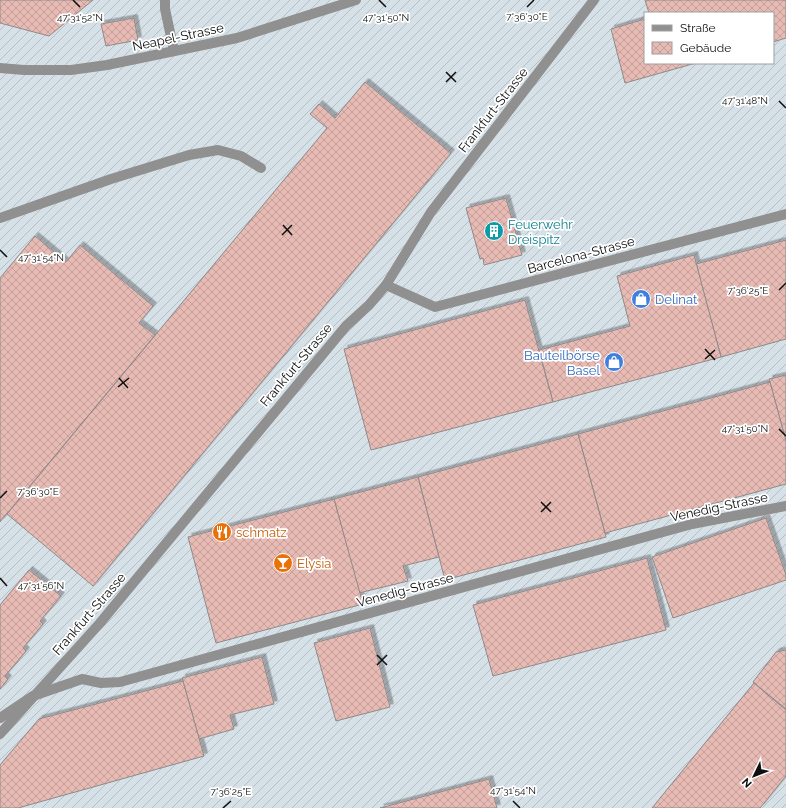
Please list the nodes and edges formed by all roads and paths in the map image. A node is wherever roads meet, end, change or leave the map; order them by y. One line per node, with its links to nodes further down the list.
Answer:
1 (165, 0): 4 (street)
2 (356, 0): 4 (street, Neapel-Strasse)
3 (594, 0): 9 (street, Frankfurt-Strasse)
4 (174, 51): 5 (street, Neapel-Strasse)
5 (0, 68)
6 (261, 168): 8 (street)
7 (786, 214): 9 (street, Barcelona-Strasse)
8 (0, 218)
9 (386, 285): 11 (street, Frankfurt-Strasse)
10 (786, 506): 11 (street, Venedig-Strasse)
11 (33, 696): 12 (street); 13 (street, Frankfurt-Strasse)
12 (0, 718)
13 (0, 734)

